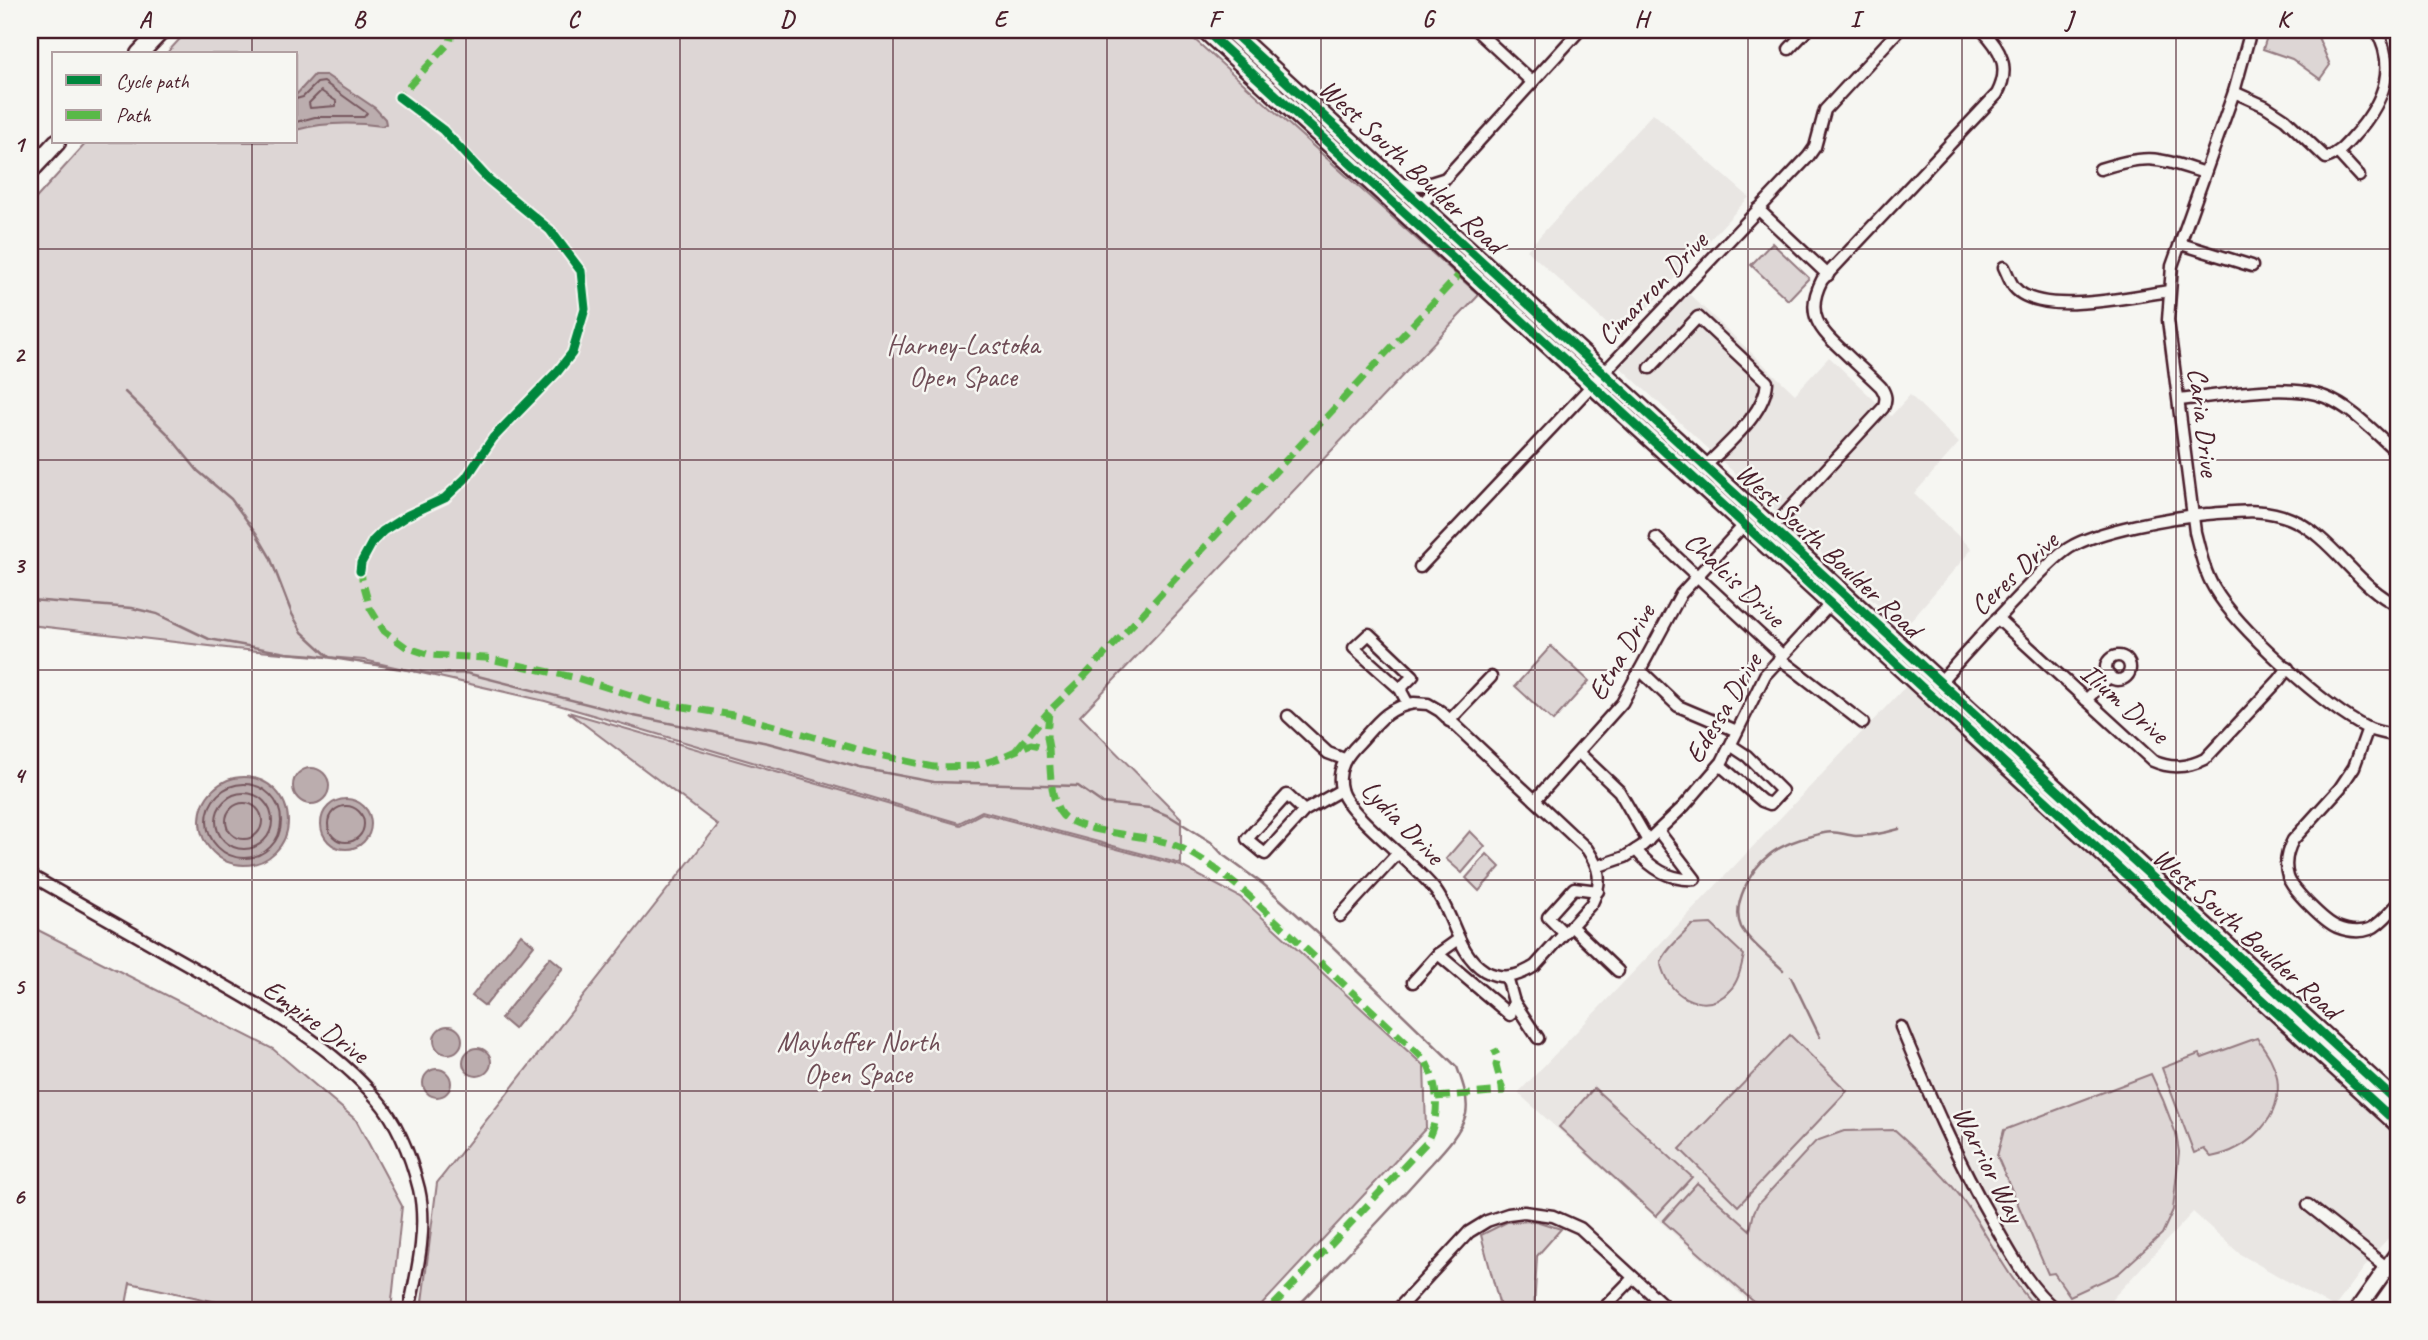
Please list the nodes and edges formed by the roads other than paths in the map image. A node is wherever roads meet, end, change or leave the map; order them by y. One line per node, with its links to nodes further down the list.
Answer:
1 (162, 30): 12 (main road)
2 (1205, 30): 25 (main road, West South Boulder Road)
3 (1230, 30): 22 (main road, West South Boulder Road)
4 (1476, 30): 13 (street)
5 (1580, 30): 13 (street)
6 (1807, 30): 11 (street)
7 (1899, 30): 24 (street, Cimarron Drive)
8 (1982, 30): 29 (street)
9 (2251, 30): 14 (street, Caria Drive)
10 (2376, 30): 16 (street)
11 (1789, 49)
12 (141, 52)
13 (1531, 81): 21 (street)
14 (2234, 92): 16 (street); 19 (street, Caria Drive)
15 (55, 144): 18 (main road)
16 (2339, 154): 20 (street)
17 (2100, 169): 19 (street)
18 (30, 171)
19 (2204, 173): 26 (street, Caria Drive)
20 (2359, 176)
21 (1444, 179): 22 (street); 23 (street)
22 (1397, 184): 23 (main road, West South Boulder Road)
23 (1420, 205): 25 (street); 32 (main road, West South Boulder Road)
24 (1758, 209): 29 (street); 32 (street, Cimarron Drive)
25 (1409, 218): 33 (main road, West South Boulder Road)
26 (2181, 244): 27 (street); 30 (street, Caria Drive)
27 (2252, 266)
28 (2004, 267): 30 (street)
29 (1828, 275): 39 (street)
30 (2169, 291): 34 (street, Caria Drive)
31 (1650, 368): 36 (street)
32 (1604, 372): 33 (street, Cimarron Drive); 36 (main road, West South Boulder Road)
33 (1592, 384): 36 (main road, West South Boulder Road); 41 (street, Cimarron Drive)
34 (2179, 400): 35 (street); 37 (street, Caria Drive)
35 (2398, 453)
36 (1699, 472): 38 (main road, West South Boulder Road); 39 (main road, West South Boulder Road)
37 (2192, 515): 44 (street, Ceres Drive); 45 (street, Ceres Drive); 47 (street, Caria Drive)
38 (1744, 524): 42 (street, Etna Drive); 43 (main road, West South Boulder Road)
39 (1773, 527): 43 (main road, West South Boulder Road)
40 (1656, 538): 42 (street, Chalcis Drive)
41 (1420, 566)
42 (1698, 575): 46 (street, Chalcis Drive); 48 (street, Etna Drive)
43 (1836, 598): 46 (street, Edessa Drive); 51 (main road, West South Boulder Road); 86 (main road, West South Boulder Road)
44 (2398, 605)
45 (1997, 618): 51 (street, Ceres Drive); 53 (street, Ilium Drive)
46 (1780, 656): 57 (street, Chalcis Drive); 59 (street, Edessa Drive)
47 (2288, 667): 53 (street, Ilium Drive); 58 (street, Caria Drive)
48 (1640, 670): 59 (street); 62 (street, Etna Drive)
49 (2110, 676): 53 (street)
50 (1491, 677): 56 (street)
51 (1940, 682): 85 (main road, West South Boulder Road)
52 (1400, 689): 52 (street); 54 (street)
53 (2086, 700)
54 (1408, 704): 56 (street); 63 (street, Lydia Drive)
55 (1288, 716): 63 (street)
56 (1449, 721): 66 (street)
57 (1863, 723)
58 (2368, 729): 60 (street, Caria Drive); 74 (street)
59 (1737, 731): 61 (street, Edessa Drive)
60 (2398, 736)
61 (1732, 746): 64 (street, Edessa Drive); 64 (street)
62 (1578, 752): 66 (street, Etna Drive); 69 (street)
63 (1344, 759): 65 (street, Lydia Drive)
64 (1720, 765): 68 (street, Edessa Drive)
65 (1340, 790): 67 (street); 70 (street, Lydia Drive)
66 (1535, 800): 71 (street)
67 (1304, 811): 67 (street)
68 (1659, 832): 69 (street, Edessa Drive); 69 (street)
69 (1642, 846): 71 (street)
70 (1398, 853): 75 (street); 77 (street, Lydia Drive)
71 (1598, 866): 73 (street)
72 (30, 876): 91 (street, Empire Drive)
73 (1598, 891): 76 (street); 76 (street)
74 (2398, 904)
75 (1340, 916)
76 (1568, 930): 79 (street); 80 (street)
77 (1459, 939): 78 (street); 80 (street, Lydia Drive)
78 (1438, 954): 81 (street); 82 (street)
79 (1618, 971)
80 (1507, 977): 82 (street)
81 (1413, 982)
82 (1514, 1002): 84 (street)
83 (1900, 1027): 94 (street, Warrior Way)
84 (1538, 1038)
85 (2398, 1102)
86 (2398, 1124)
87 (2308, 1205): 88 (street)
88 (2393, 1262): 95 (street)
89 (1633, 1278): 90 (street); 92 (street); 93 (street)
90 (1404, 1308)
91 (410, 1310)
92 (1602, 1310)
93 (1669, 1310)
94 (2056, 1310)
95 (2357, 1310)

